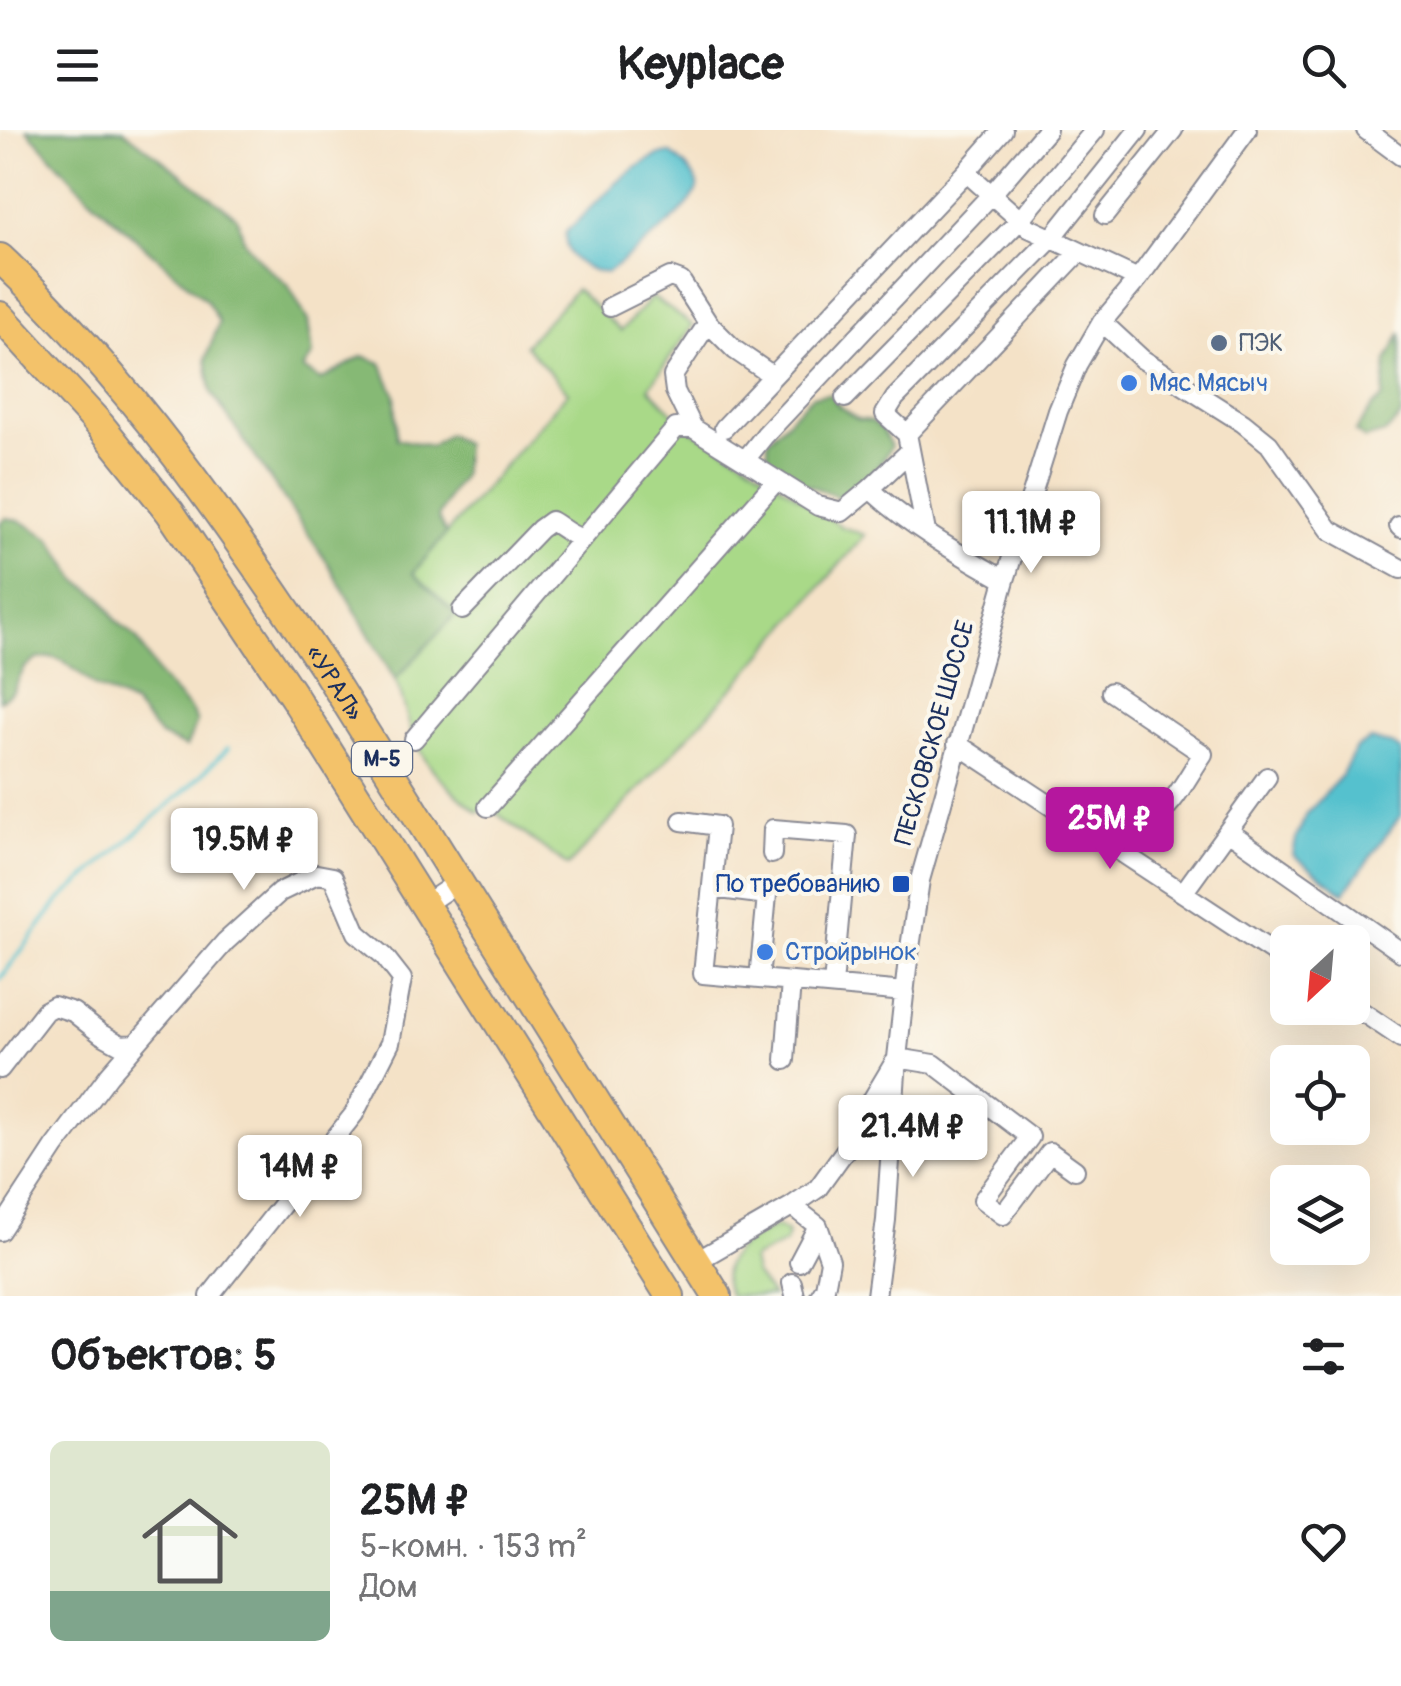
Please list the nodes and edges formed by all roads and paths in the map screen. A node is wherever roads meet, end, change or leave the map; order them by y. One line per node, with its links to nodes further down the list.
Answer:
1 (1003, 130): 9 (street)
2 (1047, 130): 10 (street)
3 (1096, 130): 12 (street)
4 (1138, 130): 13 (street)
5 (1173, 130): 11 (street)
6 (1247, 130): 16 (street, ПЕСКОВСКОЕ ШОССЕ)
7 (1366, 130): 8 (street)
8 (1401, 156)
9 (966, 172): 10 (street); 23 (street)
10 (992, 195): 12 (street); 26 (street)
11 (1105, 215)
12 (1020, 220): 13 (street); 17 (street)
13 (1052, 238): 14 (street); 20 (street)
14 (1080, 252): 16 (street); 29 (street)
15 (0, 258): 47 (highway, «УРАЛ» / М-5)
16 (1138, 279): 22 (street, ПЕСКОВСКОЕ ШОССЕ)
17 (947, 294): 20 (street); 25 (street)
18 (610, 307): 21 (street)
19 (0, 316): 50 (highway, «УРАЛ» / М-5)
20 (973, 319): 29 (street)
21 (708, 322): 23 (street); 27 (street)
22 (1102, 322): 35 (street); 36 (street, ПЕСКОВСКОЕ ШОССЕ)
23 (774, 376): 24 (street)
24 (758, 392): 26 (street); 28 (street)
25 (845, 398)
26 (781, 418): 30 (street)
27 (693, 428): 30 (street); 34 (street)
28 (724, 428)
29 (908, 443): 32 (street); 33 (street)
30 (745, 460): 31 (street)
31 (776, 481): 32 (street); 42 (street)
32 (870, 488): 33 (street)
33 (926, 532): 36 (street)
34 (581, 538): 37 (street); 39 (street)
35 (1401, 568)
36 (1005, 580): 40 (street, ПЕСКОВСКОЕ ШОССЕ)
37 (462, 610)
38 (1112, 692): 44 (street)
39 (414, 739)
40 (957, 744): 44 (street); 56 (street, ПЕСКОВСКОЕ ШОССЕ)
41 (1267, 777): 45 (street)
42 (488, 807)
43 (682, 821): 48 (street)
44 (1089, 830): 49 (street)
45 (1228, 831): 49 (street); 52 (street)
46 (772, 854): 55 (street)
47 (458, 882): 50 (street); 71 (highway, «УРАЛ» / М-5)
48 (712, 888): 53 (street); 53 (street)
49 (1183, 893): 51 (street)
50 (424, 905): 74 (highway, «УРАЛ» / М-5)
51 (1270, 950)
52 (1401, 952)
53 (759, 979): 54 (street)
54 (791, 982): 55 (street); 61 (street)
55 (833, 985): 56 (street)
56 (905, 992): 60 (street, ПЕСКОВСКОЕ ШОССЕ)
57 (1370, 1017): 58 (street)
58 (1401, 1038)
59 (136, 1044): 62 (street); 70 (street); 73 (street)
60 (897, 1058): 63 (street); 64 (street, ПЕСКОВСКОЕ ШОССЕ); 65 (street)
61 (785, 1060)
62 (0, 1068)
63 (872, 1100): 64 (street); 68 (street)
64 (894, 1103): 77 (street, ПЕСКОВСКОЕ ШОССЕ)
65 (1030, 1137): 66 (street); 66 (street)
66 (1050, 1152): 67 (street)
67 (1075, 1170)
68 (792, 1206): 69 (street); 71 (street)
69 (818, 1226): 72 (street); 76 (street)
70 (0, 1231)
71 (695, 1262): 75 (highway, «УРАЛ» / М-5)
72 (798, 1262)
73 (210, 1296)
74 (670, 1296)
75 (716, 1296)
76 (820, 1296)
77 (876, 1296)

